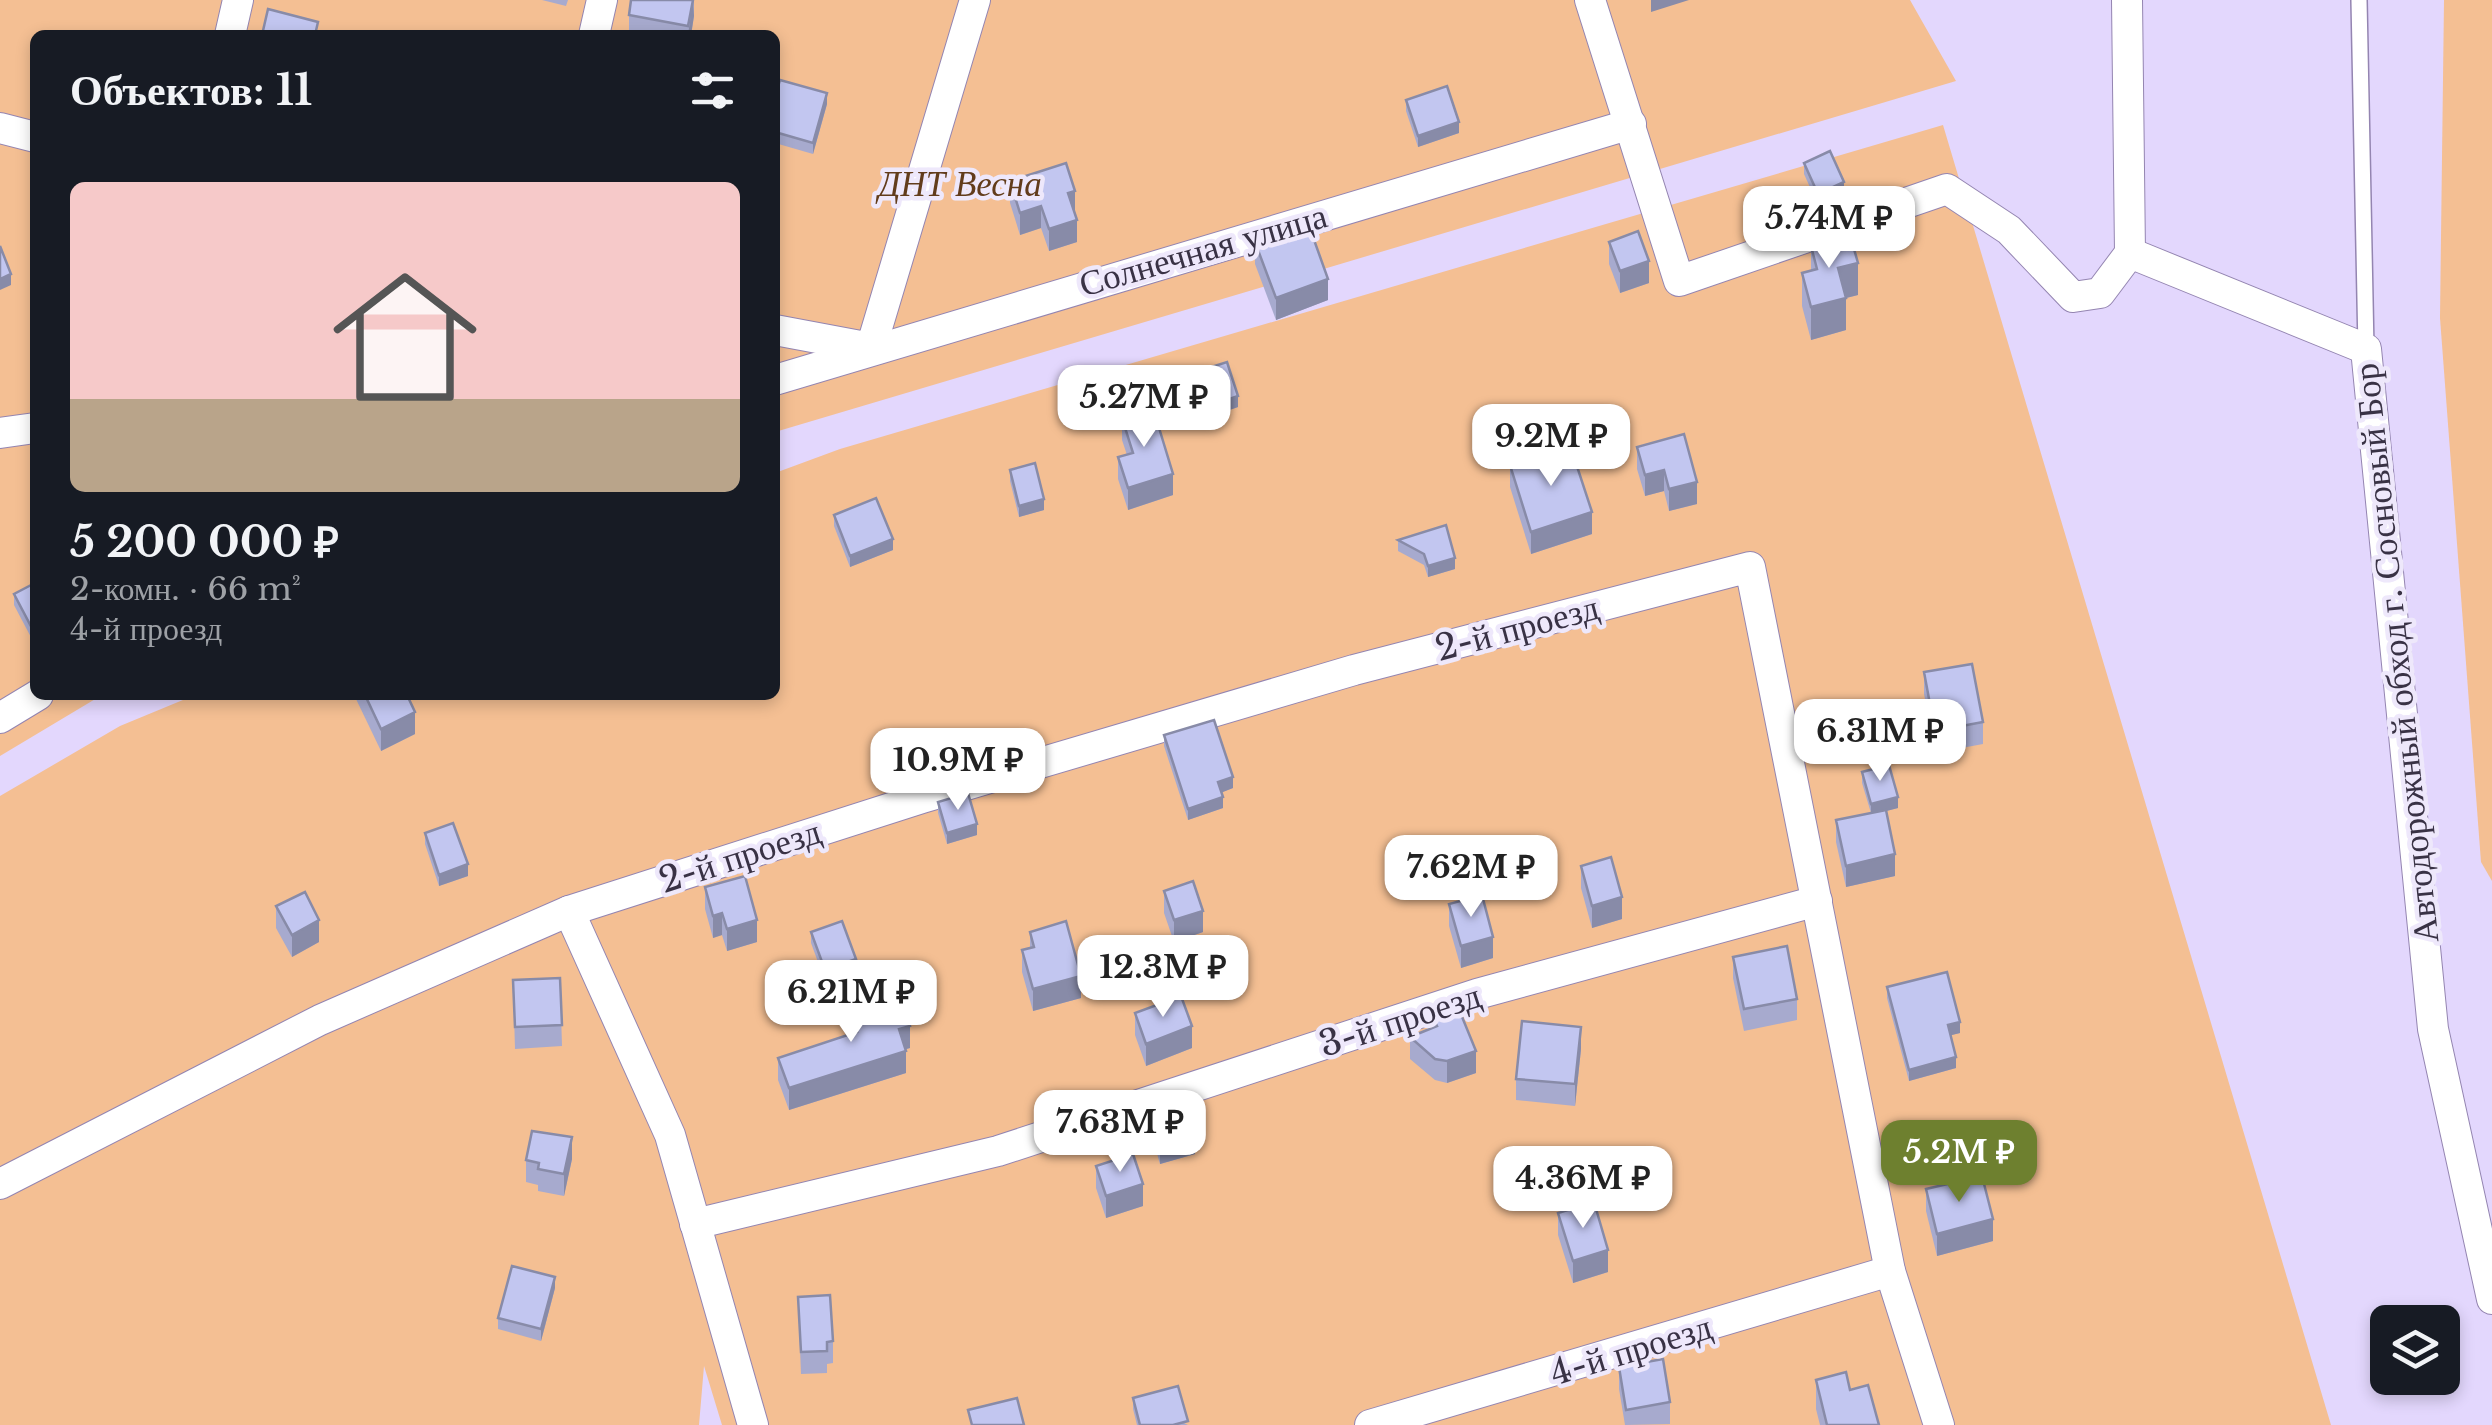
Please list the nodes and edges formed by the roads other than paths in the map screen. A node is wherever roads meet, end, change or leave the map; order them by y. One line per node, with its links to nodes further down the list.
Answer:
1 (238, 0): 7 (street)
2 (602, 0): 8 (street)
3 (976, 0): 14 (street)
4 (1590, 0): 9 (street)
5 (2127, 0): 12 (street)
6 (2359, 0): 15 (lane, Автодорожный обход г. Сосновый Бор)
7 (231, 30)
8 (595, 30)
9 (1631, 124): 12 (street); 14 (street, Солнечная улица)
10 (0, 128): 11 (street)
11 (30, 136)
12 (2130, 253): 15 (street)
13 (780, 331): 14 (street)
14 (871, 348): 16 (street, Солнечная улица)
15 (2366, 348): 26 (street, Автодорожный обход г. Сосновый Бор)
16 (780, 378)
17 (30, 429): 18 (street)
18 (0, 433)
19 (30, 700): 20 (street)
20 (0, 718)
21 (1818, 901): 22 (street, 2-й проезд); 24 (street, 3-й проезд); 25 (street)
22 (569, 911): 23 (street, 2-й проезд); 24 (street)
23 (0, 1184)
24 (696, 1224): 27 (street)
25 (1890, 1271): 28 (street, 4-й проезд); 29 (street)
26 (2492, 1299)
27 (753, 1425)
28 (1370, 1425)
29 (1939, 1425)

